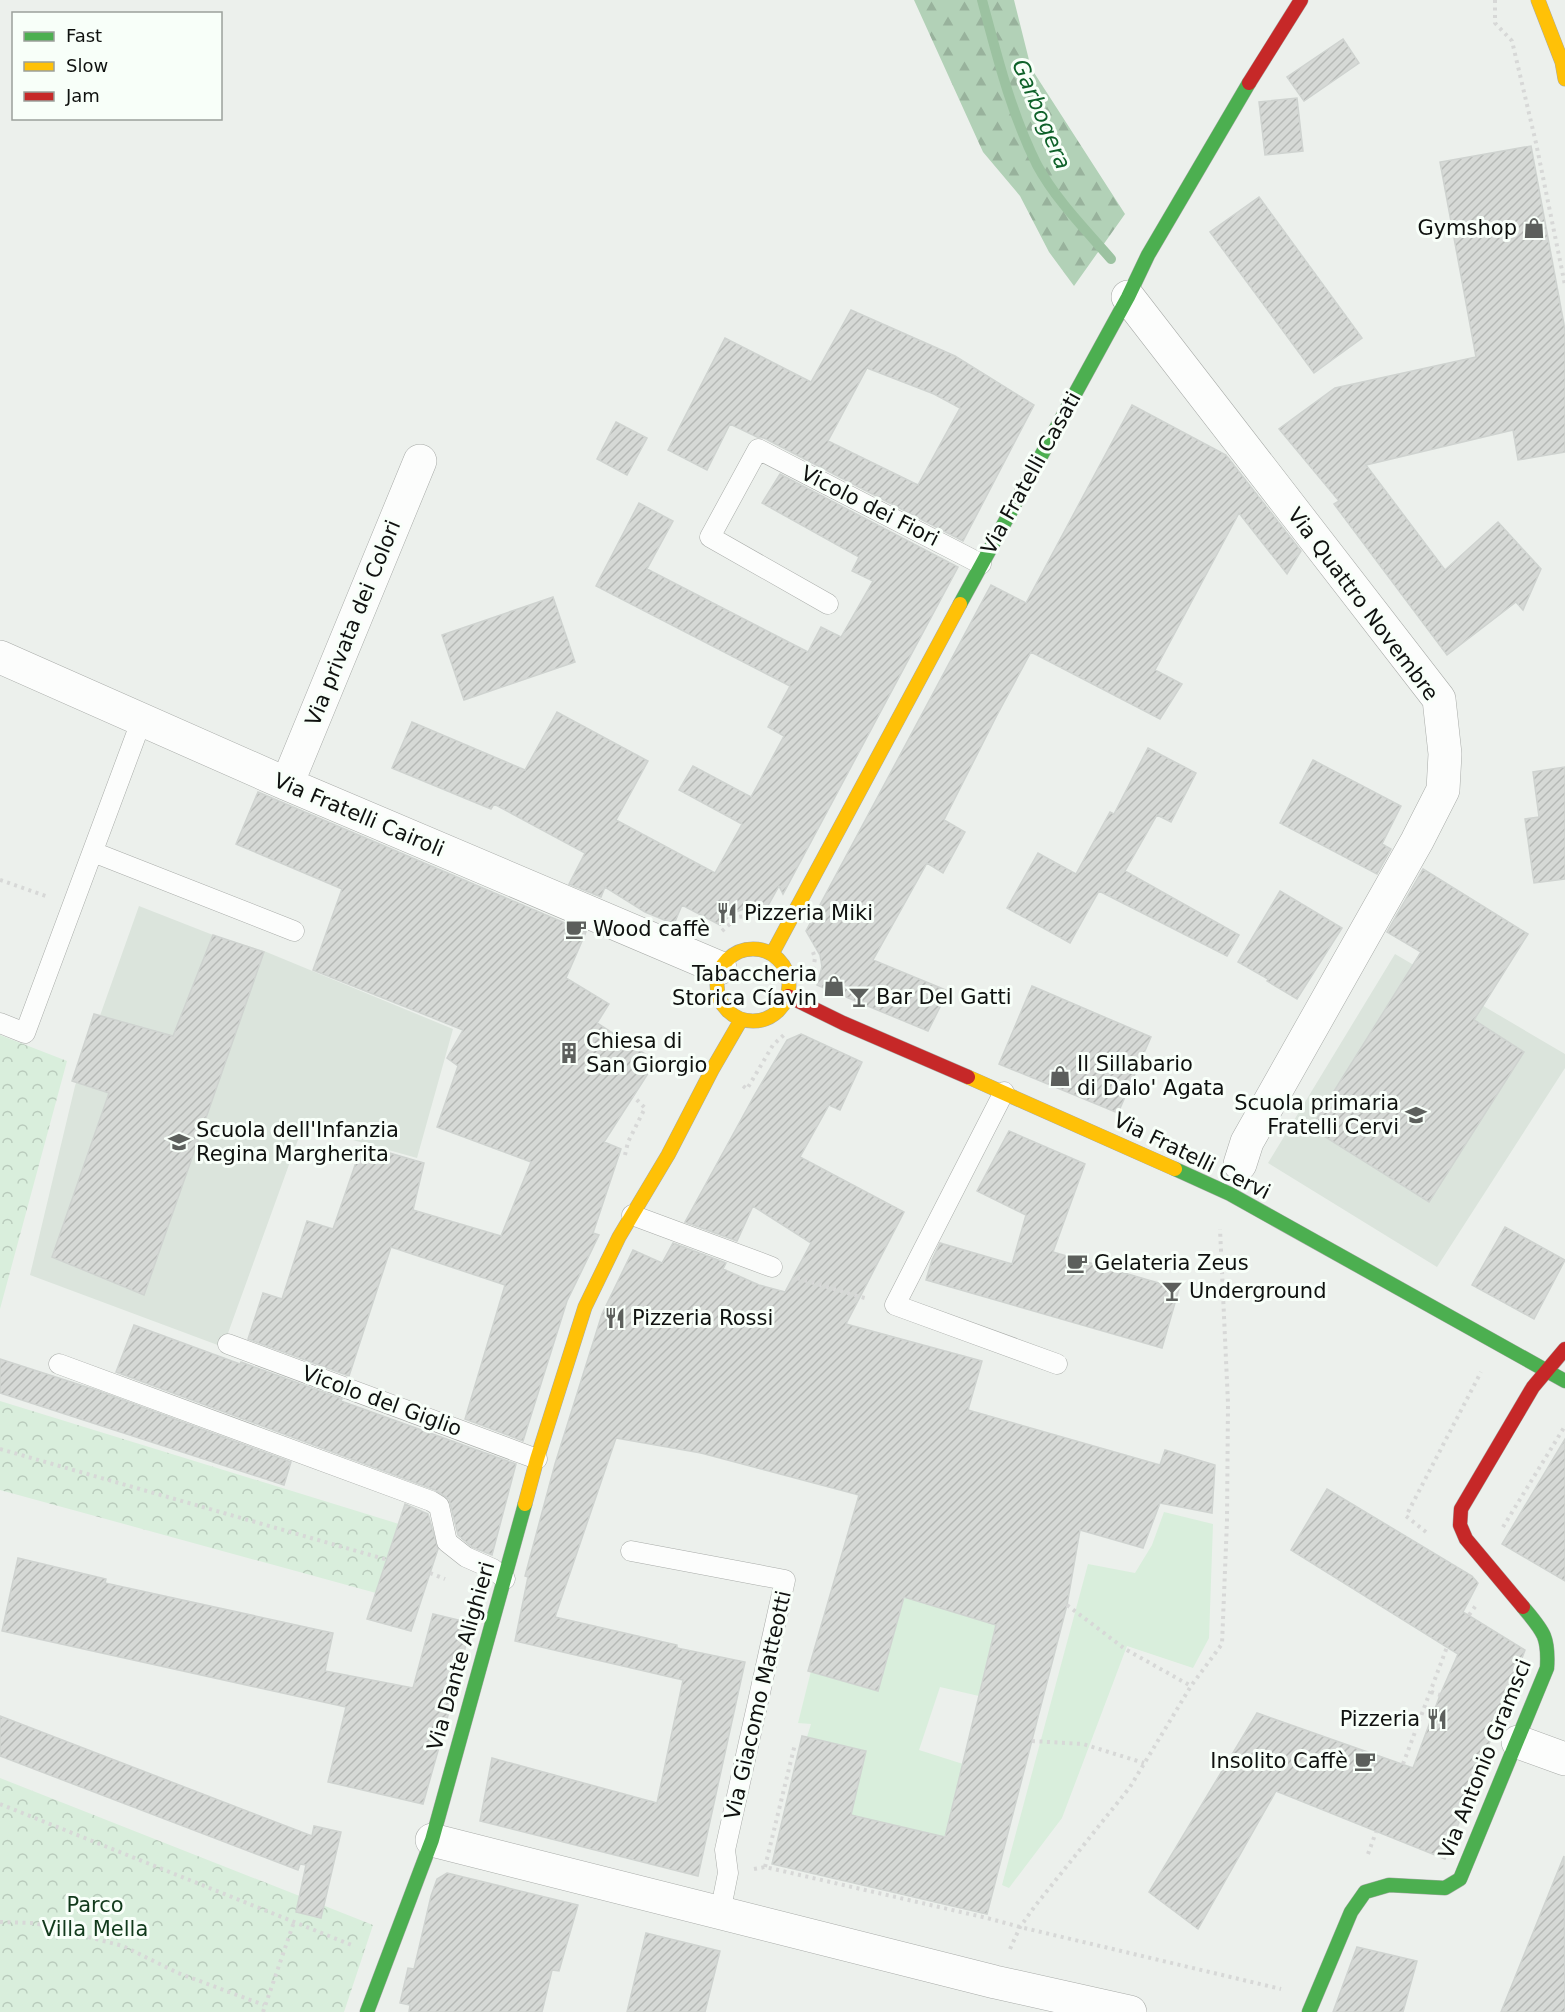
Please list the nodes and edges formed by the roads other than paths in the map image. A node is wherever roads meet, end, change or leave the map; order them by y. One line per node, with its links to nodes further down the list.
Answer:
1 (1301, 0): 6 (street, Via Fratelli Casati)
2 (1538, 0): 4 (street)
3 (1564, 30): 4 (street)
4 (1562, 62): 5 (street)
5 (1565, 79)
6 (1128, 297): 8 (street, Via Fratelli Casati); 21 (street, Via Quattro Novembre)
7 (420, 461): 12 (street, Via privata dei Colori)
8 (981, 564): 9 (lane, Vicolo dei Fiori); 15 (street, Via Fratelli Casati)
9 (828, 604)
10 (0, 657): 11 (street, Via Fratelli Cairoli)
11 (142, 719): 12 (street, Via Fratelli Cairoli); 13 (lane)
12 (286, 784): 16 (street, Via Fratelli Cairoli)
13 (93, 852): 14 (lane); 19 (lane)
14 (294, 931)
15 (772, 954): 16 (street); 17 (street)
16 (720, 968): 18 (street)
17 (788, 996): 18 (street); 20 (street, Via Fratelli Cervi)
18 (741, 1020): 22 (street, Via Dante Alighieri)
19 (0, 1023)
20 (1004, 1092): 21 (street, Via Fratelli Cervi); 27 (lane)
21 (1235, 1179): 28 (street, Via Fratelli Cervi)
22 (632, 1215): 23 (lane); 30 (street, Via Dante Alighieri)
23 (772, 1267)
24 (228, 1344): 30 (lane, Vicolo del Giglio)
25 (1565, 1349): 28 (street, Via Antonio Gramsci)
26 (59, 1364): 32 (lane)
27 (1057, 1364)
28 (1547, 1370): 29 (street, Via Fratelli Cervi); 33 (street, Via Antonio Gramsci)
29 (1565, 1381)
30 (537, 1459): 32 (street, Via Dante Alighieri)
31 (631, 1551): 36 (lane, Via Giacomo Matteotti)
32 (505, 1579): 35 (street, Via Dante Alighieri)
33 (1518, 1742): 34 (street); 39 (street, Via Antonio Gramsci)
34 (1565, 1759)
35 (432, 1839): 36 (street); 37 (street, Via Dante Alighieri)
36 (720, 1913): 38 (street)
37 (367, 2012)
38 (1130, 2012)
39 (1309, 2012)

